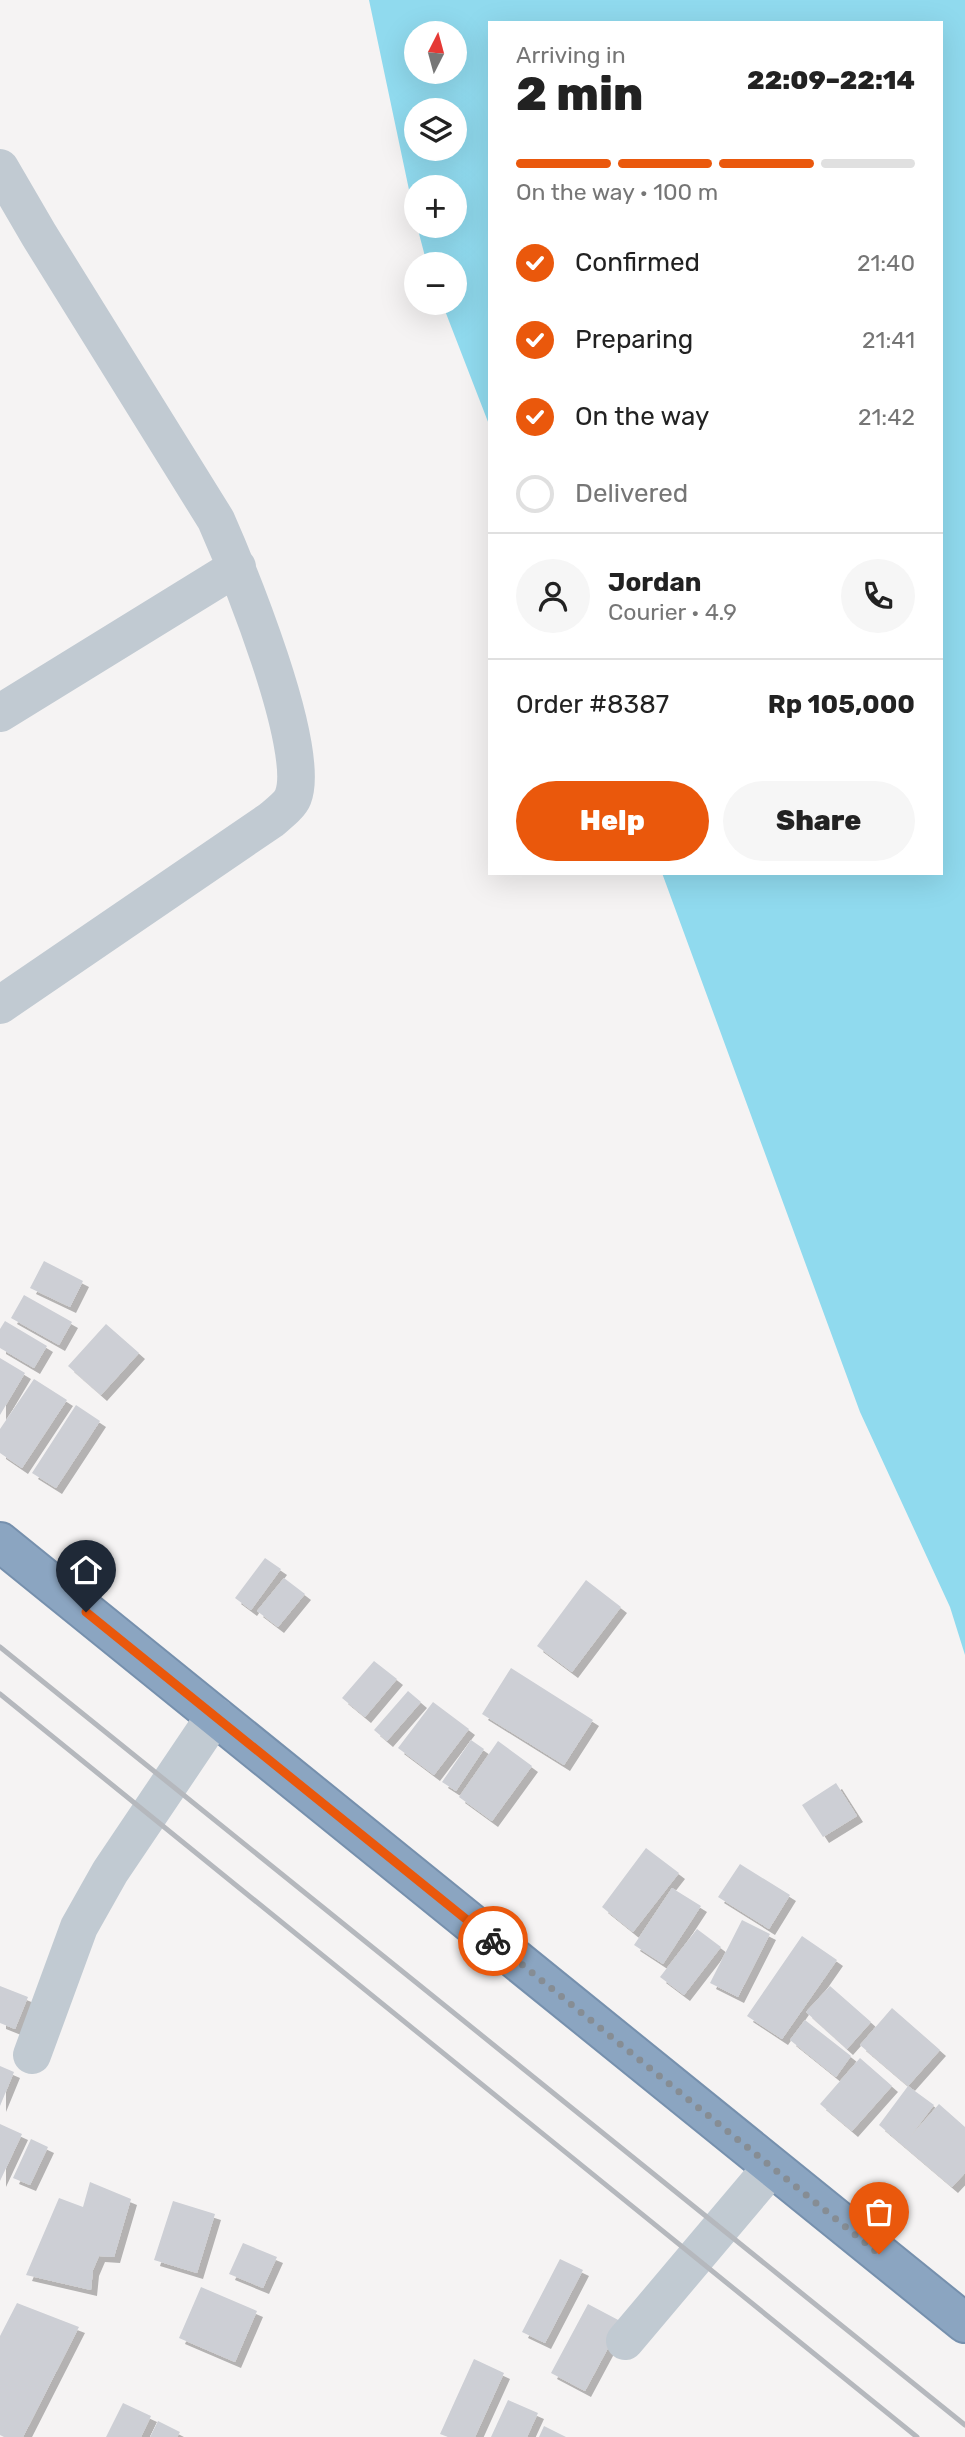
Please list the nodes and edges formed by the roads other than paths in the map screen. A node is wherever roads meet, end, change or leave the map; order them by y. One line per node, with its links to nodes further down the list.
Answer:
1 (0, 168): 2 (street)
2 (237, 567): 3 (street); 4 (street)
3 (0, 713)
4 (0, 1006)
5 (0, 1542): 6 (highway)
6 (215, 1716): 7 (street); 8 (highway)
7 (32, 2055)
8 (771, 2168): 9 (highway); 10 (street)
9 (965, 2323)
10 (625, 2341)

